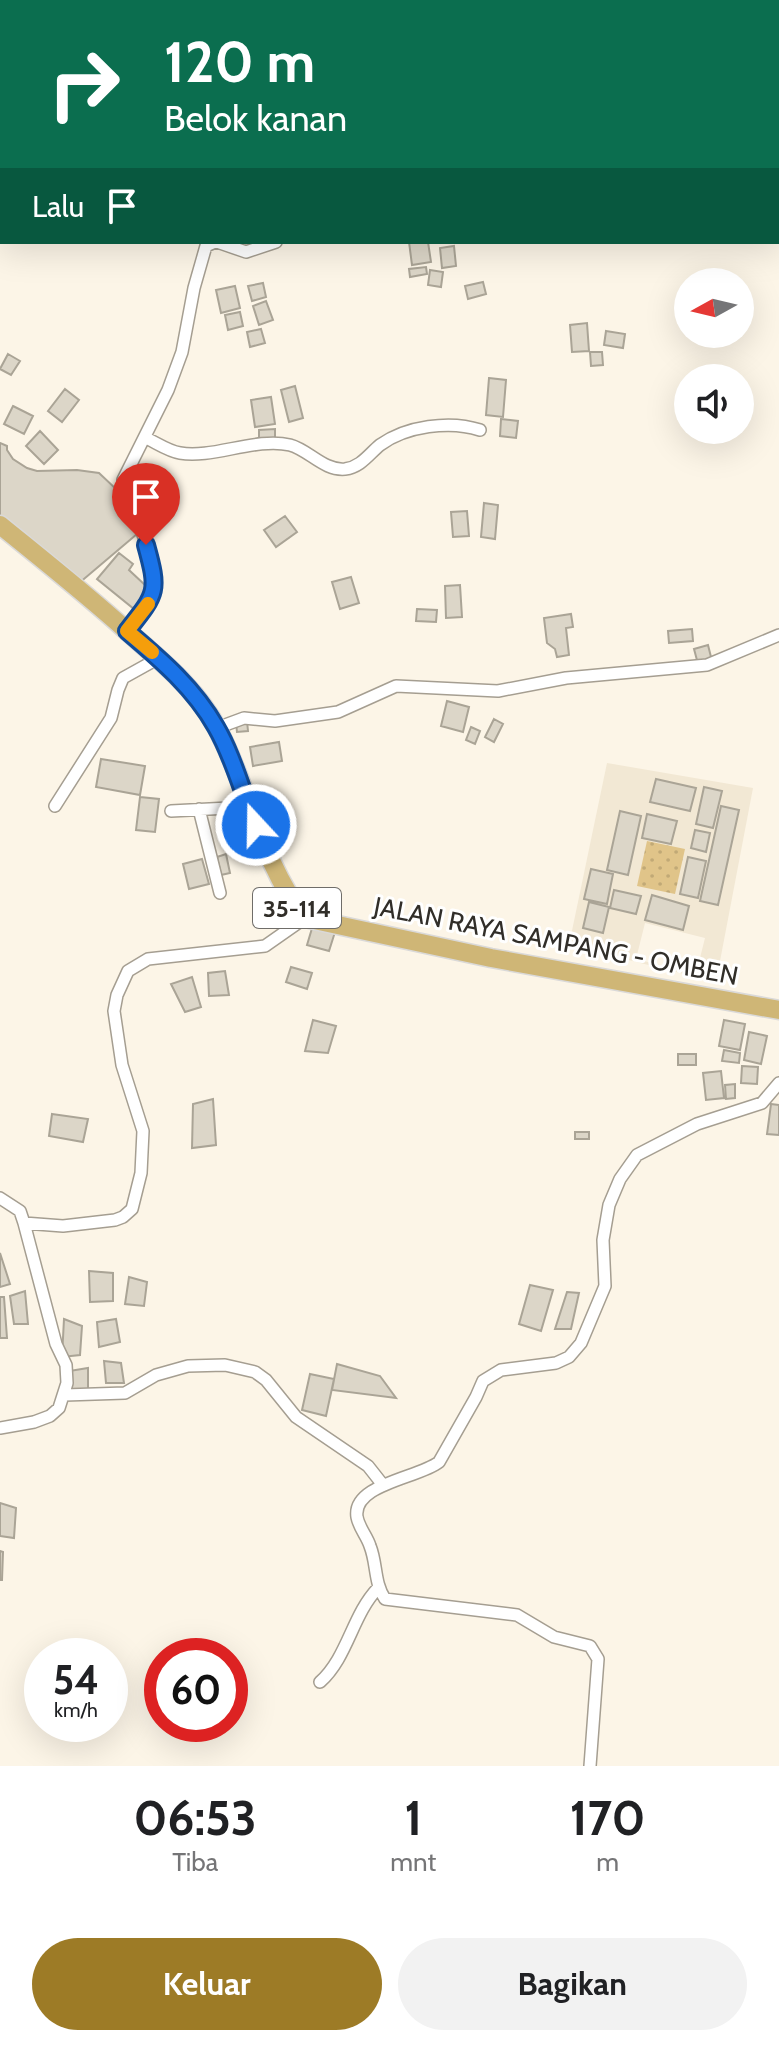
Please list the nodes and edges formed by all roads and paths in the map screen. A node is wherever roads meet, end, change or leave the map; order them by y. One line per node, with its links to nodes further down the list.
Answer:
1 (211, 244): 5 (street)
2 (222, 244): 3 (street)
3 (270, 244)
4 (480, 430): 5 (street)
5 (146, 438): 7 (street)
6 (0, 525): 7 (main road, 35-114)
7 (127, 631): 9 (main road, 35-114)
8 (779, 635): 10 (street)
9 (159, 658): 10 (main road, 35-114); 11 (street)
10 (217, 728): 12 (main road, 35-114)
11 (55, 806)
12 (248, 807): 13 (street); 16 (main road, 35-114)
13 (199, 809): 14 (street); 15 (street)
14 (171, 811)
15 (220, 893)
16 (305, 918): 17 (main road, JALAN RAYA SAMPANG - OMBEN / 35-114); 20 (street)
17 (779, 1010)
18 (779, 1083): 23 (street)
19 (0, 1198): 20 (street)
20 (24, 1223): 21 (street)
21 (65, 1395): 22 (street); 23 (street)
22 (0, 1428)
23 (383, 1485): 24 (street)
24 (378, 1588): 25 (street); 26 (street)
25 (320, 1682)
26 (590, 1766)

